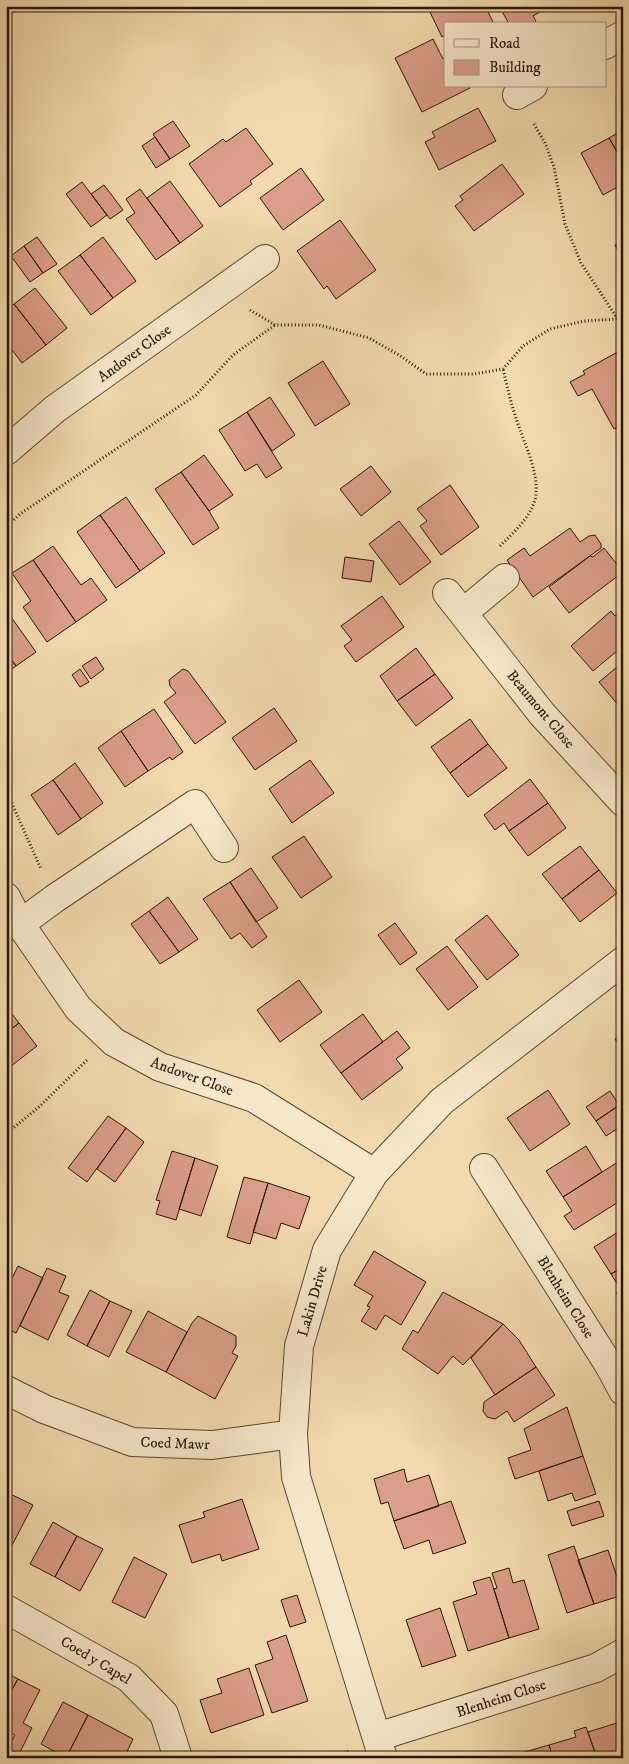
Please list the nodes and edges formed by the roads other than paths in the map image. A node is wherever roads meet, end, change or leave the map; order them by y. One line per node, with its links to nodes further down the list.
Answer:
1 (623, 35): 2 (street)
2 (606, 44)
3 (265, 259): 4 (street, Andover Close)
4 (6, 451)
5 (505, 578): 6 (street, Beaumont Close)
6 (623, 802)
7 (224, 848): 9 (street)
8 (6, 897): 9 (street, Andover Close)
9 (20, 924): 12 (street, Andover Close)
10 (623, 961): 12 (street, Lakin Drive)
11 (484, 1168): 14 (street, Blenheim Close)
12 (374, 1173): 15 (street, Lakin Drive)
13 (6, 1390): 15 (street, Coed Mawr)
14 (623, 1391)
15 (293, 1434): 18 (street, Lakin Drive)
16 (6, 1610): 19 (street, Coed y Capel)
17 (623, 1654): 18 (street, Blenheim Close)
18 (380, 1748)
19 (178, 1758)

